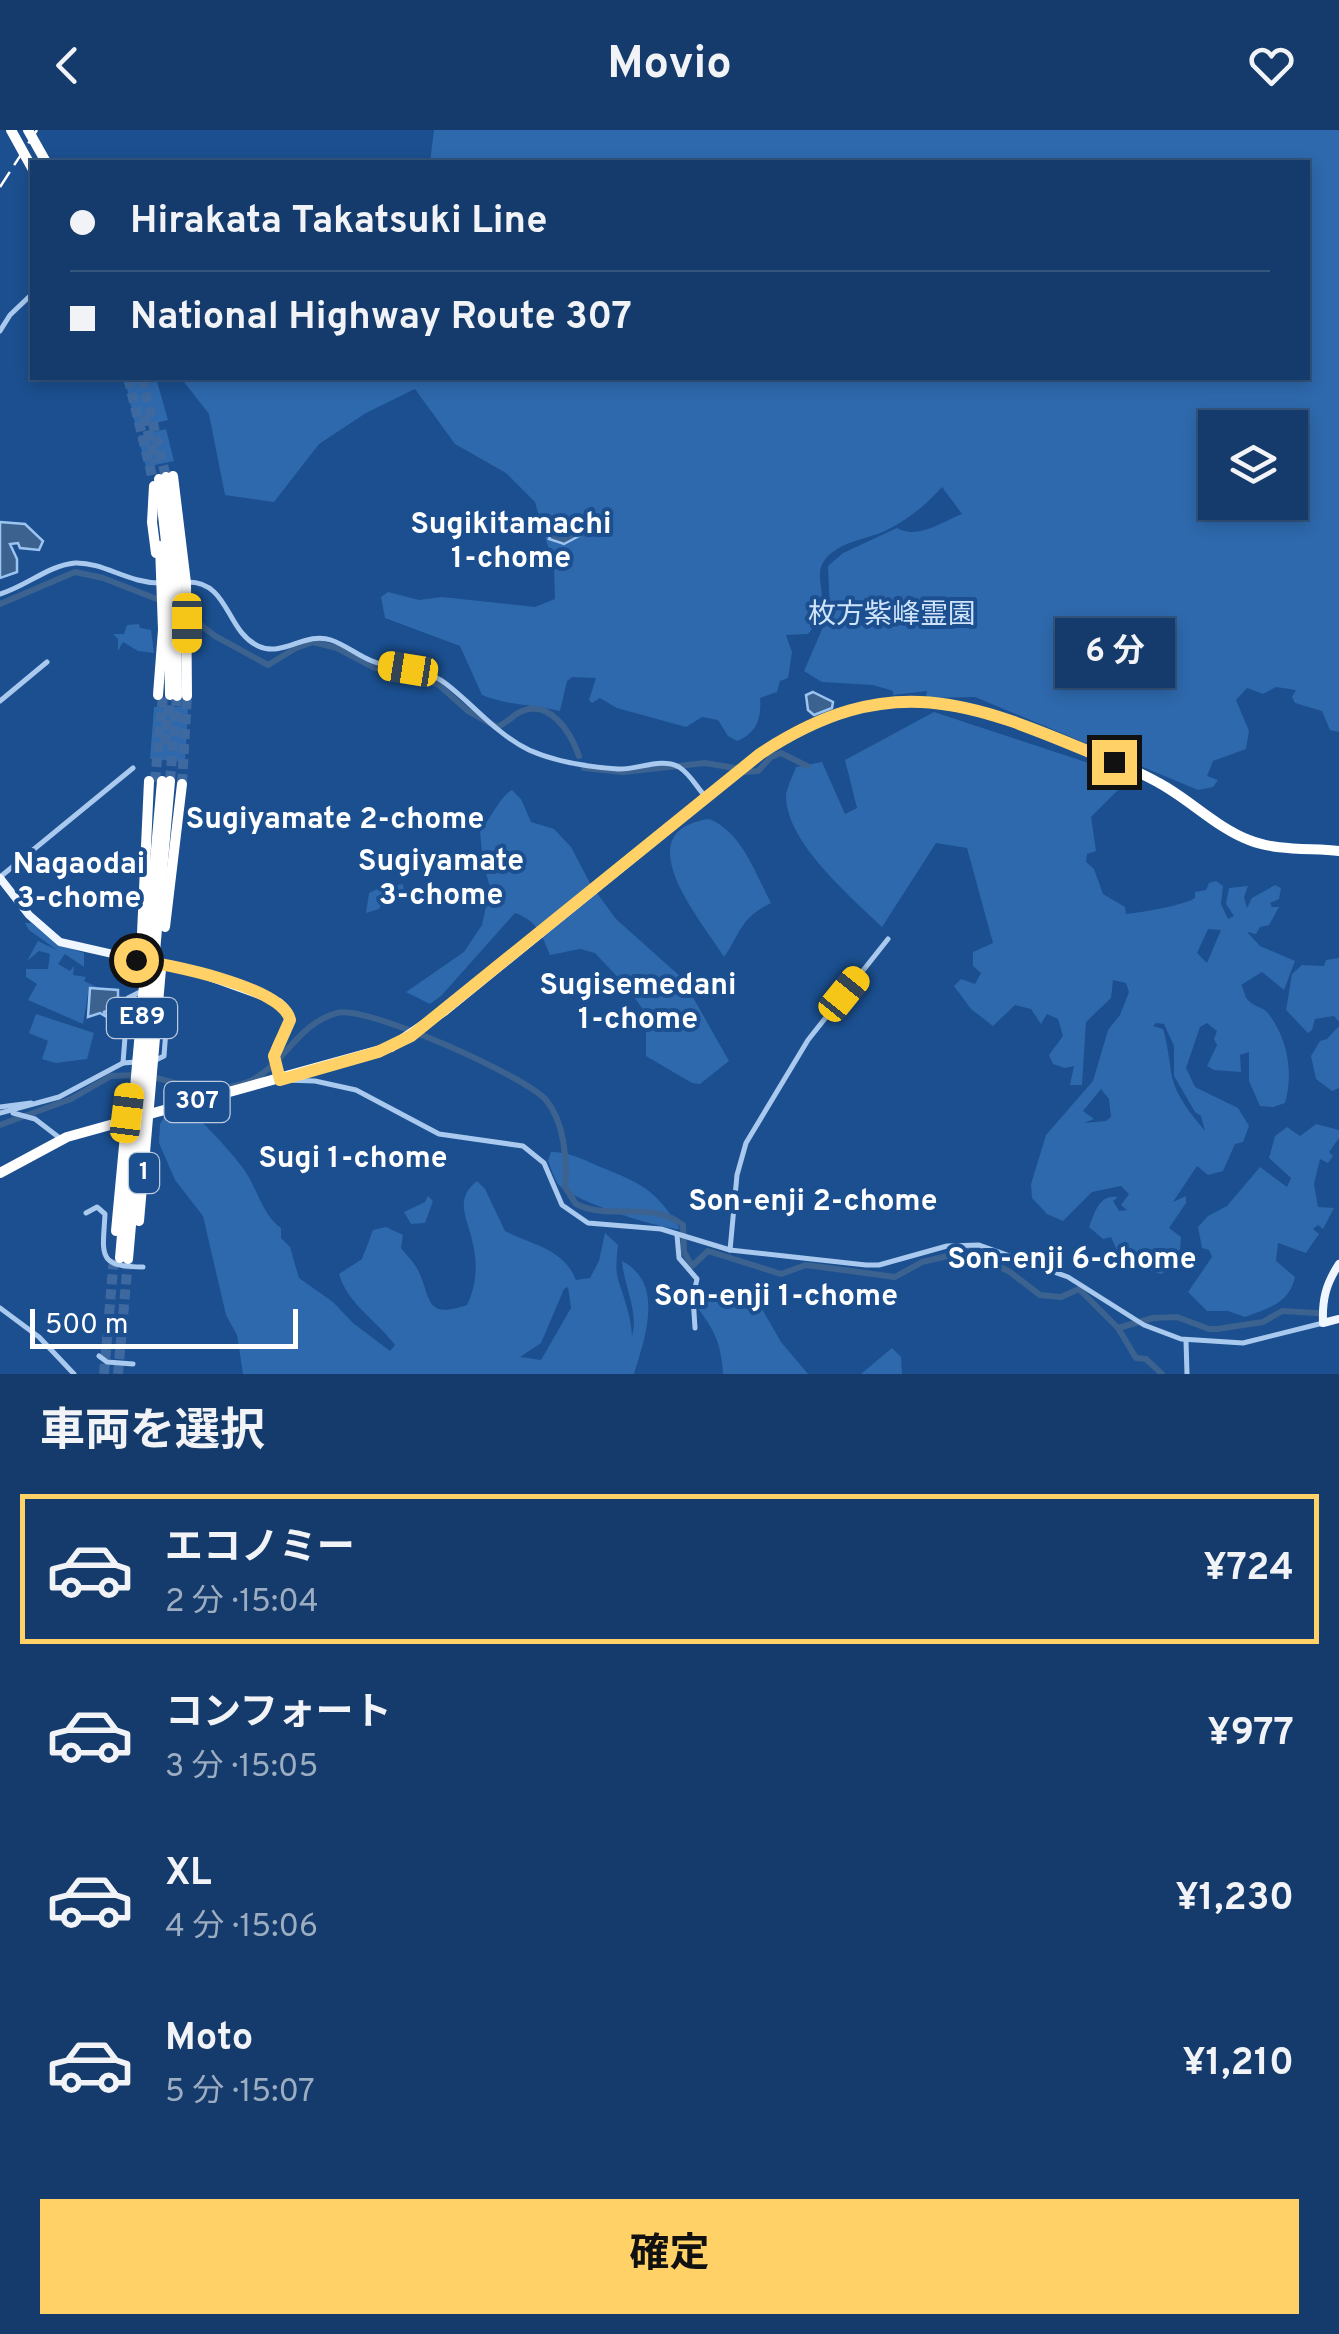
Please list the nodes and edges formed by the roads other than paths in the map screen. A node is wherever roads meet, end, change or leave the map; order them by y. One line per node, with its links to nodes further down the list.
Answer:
1 (14, 130): 3 (highway)
2 (31, 130): 4 (highway)
3 (31, 160)
4 (48, 160)
5 (30, 296): 6 (street)
6 (0, 331)
7 (161, 480): 8 (highway); 9 (highway); 11 (highway)
8 (176, 493): 9 (highway); 10 (highway)
9 (172, 559): 13 (highway); 13 (highway)
10 (192, 582): 11 (street); 13 (highway); 20 (street)
11 (156, 586): 12 (street); 14 (highway)
12 (0, 594)
13 (179, 624): 14 (highway); 16 (highway); 16 (highway); 16 (highway)
14 (162, 653): 16 (highway)
15 (47, 662): 17 (street)
16 (173, 696)
17 (0, 701)
18 (132, 768): 22 (street)
19 (166, 782): 26 (highway, 1); 27 (highway, 1); 40 (highway, E89)
20 (706, 798): 21 (highway, 307); 31 (highway, 307)
21 (1339, 850)
22 (0, 877): 23 (main road)
23 (8, 890): 24 (street); 26 (main road)
24 (0, 898)
25 (888, 939): 39 (street)
26 (140, 960): 27 (main road); 28 (highway, 1)
27 (161, 964): 29 (highway, 1); 31 (main road)
28 (140, 992): 30 (street); 34 (highway, 1)
29 (160, 1001): 30 (street); 33 (highway, 1)
30 (123, 1063): 32 (street)
31 (280, 1080): 33 (highway, 307); 38 (street)
32 (0, 1110): 35 (street)
33 (150, 1114): 34 (highway, 307); 40 (highway, 1)
34 (126, 1120): 35 (highway, 307); 40 (highway, 1)
35 (58, 1136): 36 (highway, 307)
36 (0, 1173)
37 (86, 1213): 40 (street)
38 (679, 1236): 39 (street); 45 (street)
39 (730, 1250): 46 (street)
40 (128, 1260)
41 (1339, 1264): 44 (main road)
42 (0, 1308): 49 (street)
43 (1339, 1319): 44 (main road)
44 (1323, 1323): 46 (street)
45 (695, 1328)
46 (1186, 1340): 50 (street)
47 (100, 1356): 48 (street)
48 (132, 1364)
49 (74, 1374)
50 (1186, 1374)

